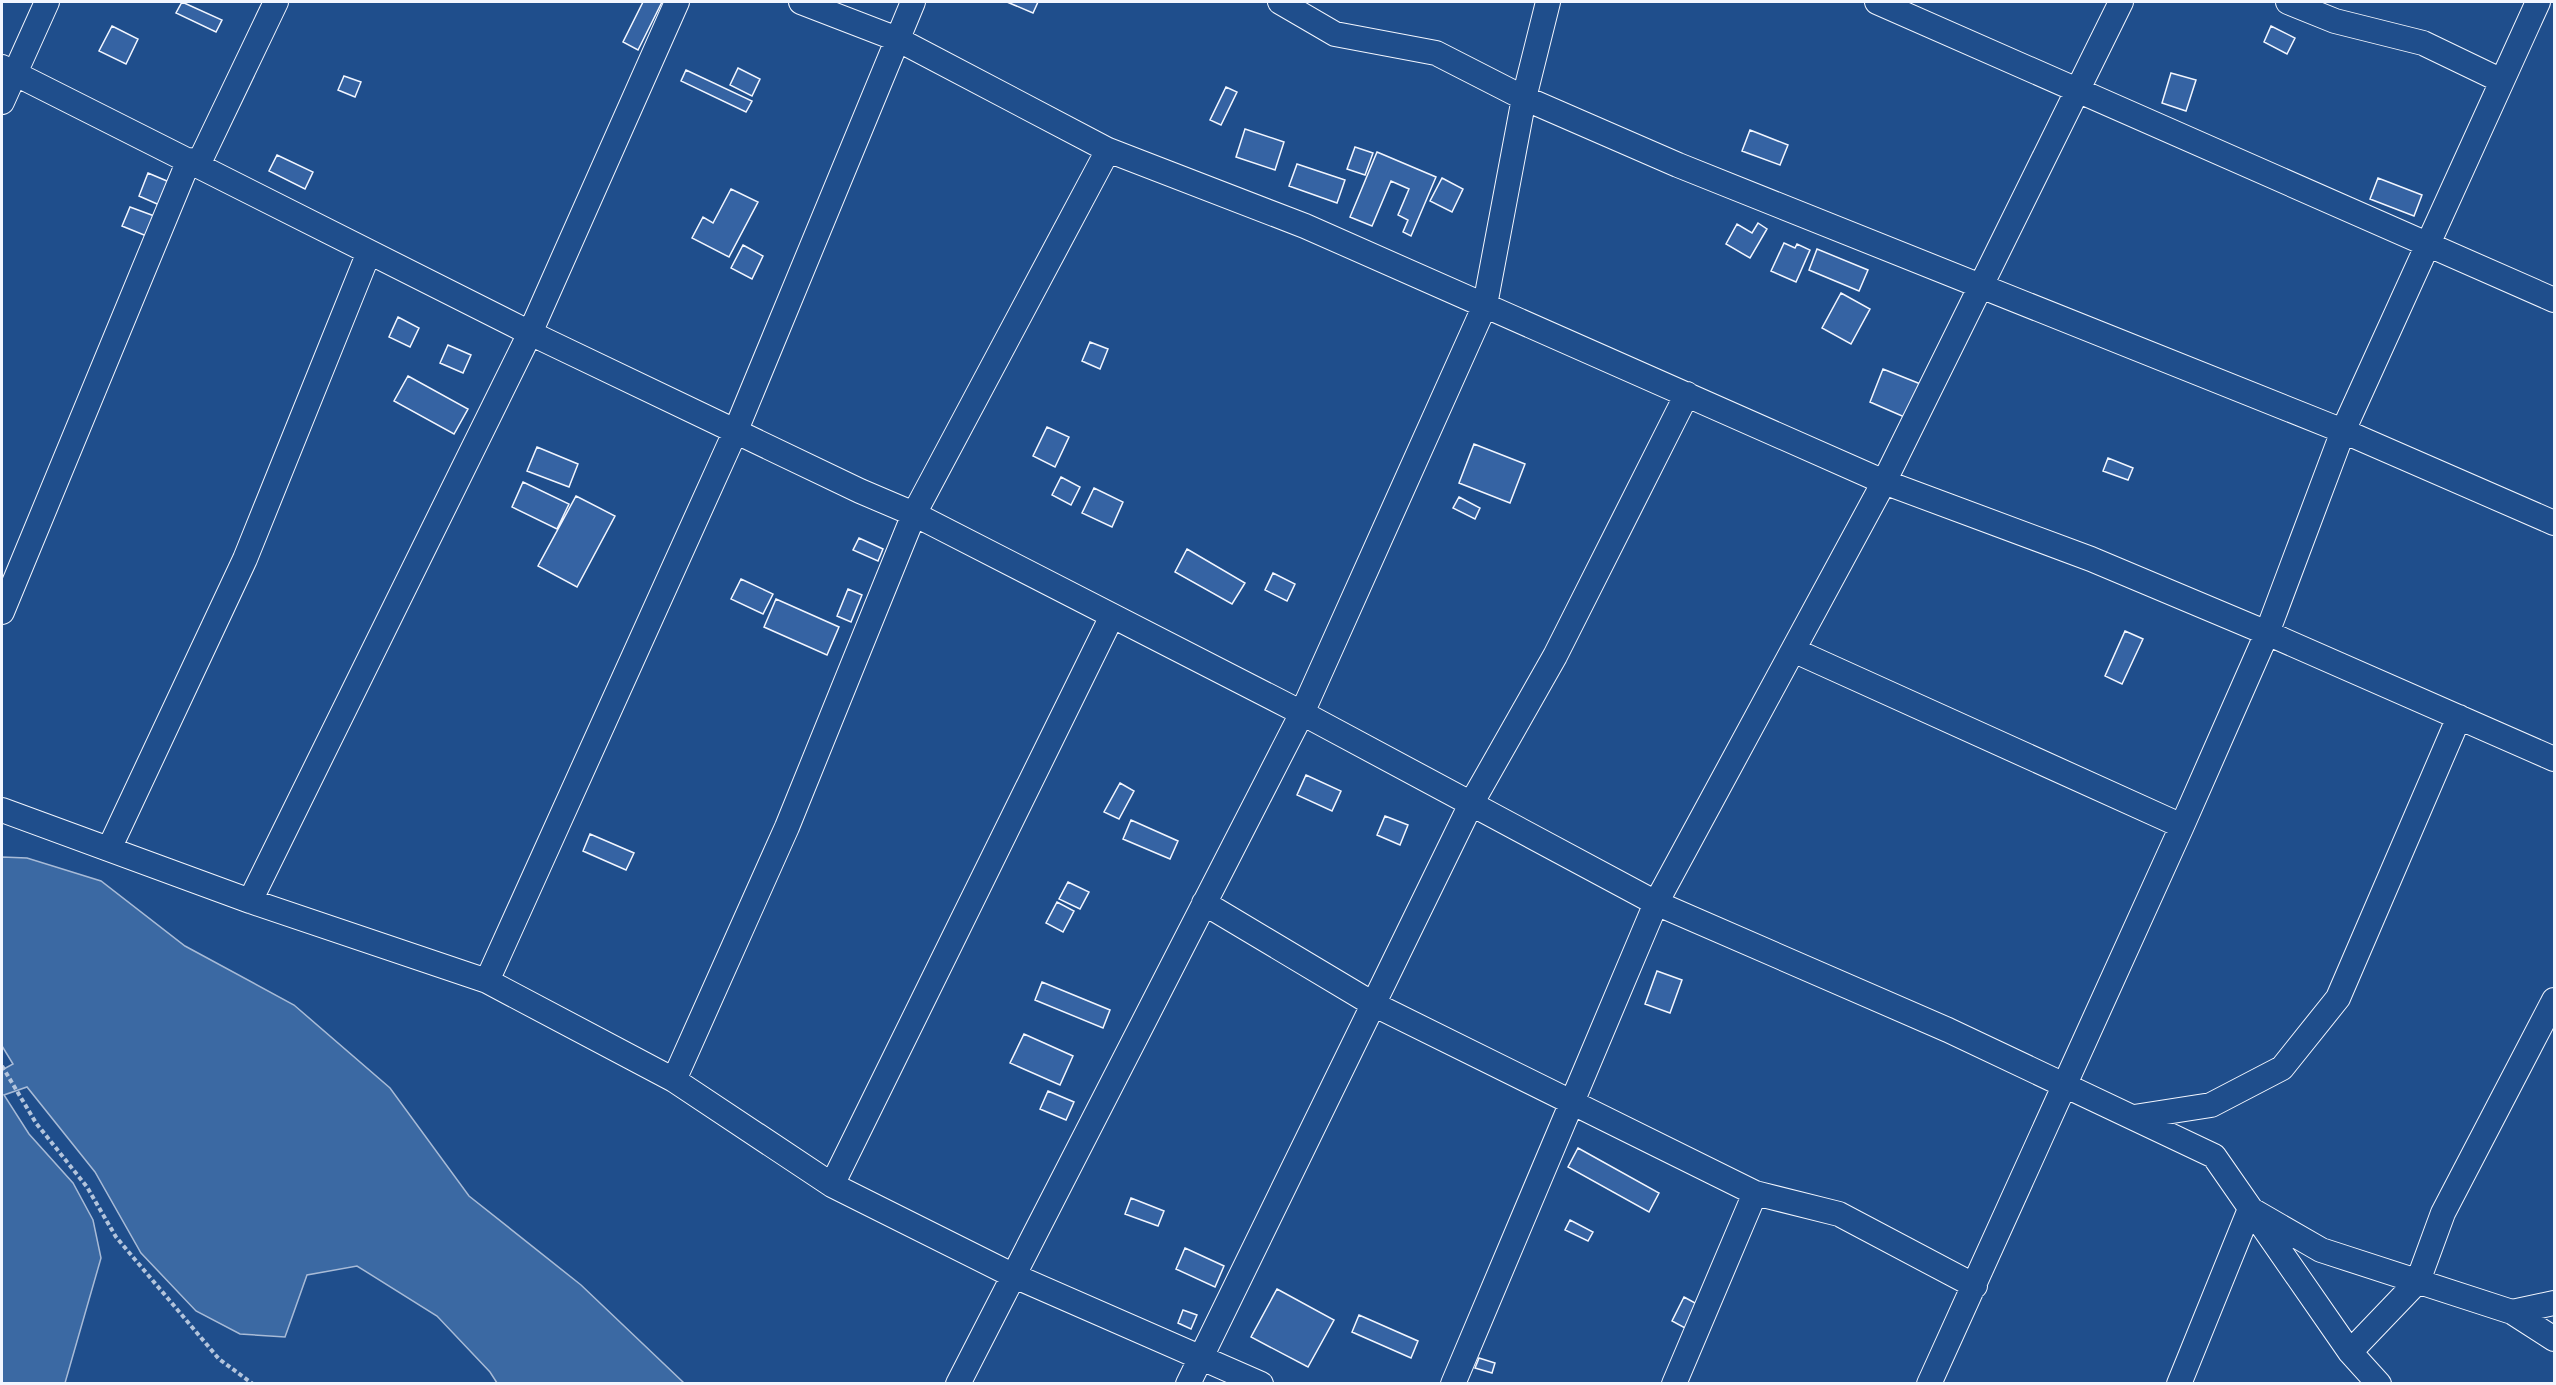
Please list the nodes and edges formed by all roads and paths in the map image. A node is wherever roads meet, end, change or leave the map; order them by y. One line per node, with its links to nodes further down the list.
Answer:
1 (47, 2): 13 (street)
2 (276, 2): 19 (street)
3 (677, 2): 25 (street)
4 (801, 2): 12 (street)
5 (913, 2): 12 (street)
6 (1280, 2): 16 (street)
7 (1548, 2): 16 (street)
8 (1877, 2): 15 (street)
9 (2121, 2): 15 (street)
10 (2288, 2): 14 (street)
11 (2538, 2): 14 (street)
12 (897, 39): 18 (street); 27 (street)
13 (8, 70): 17 (street); 19 (street)
14 (2502, 81): 20 (street)
15 (2078, 90): 20 (street); 22 (street)
16 (1524, 98): 22 (street); 24 (street)
17 (2, 102)
18 (1108, 150): 24 (street); 30 (street)
19 (194, 162): 21 (street); 32 (street)
20 (2428, 244): 23 (street); 28 (street)
21 (369, 252): 25 (street); 42 (street)
22 (1983, 285): 28 (street); 29 (street)
23 (2554, 300)
24 (1485, 305): 26 (street); 36 (street)
25 (530, 333): 27 (street); 43 (street)
26 (1687, 394): 29 (street); 39 (street)
27 (736, 430): 30 (street); 46 (street)
28 (2343, 431): 31 (street); 34 (street)
29 (1884, 482): 34 (street); 35 (street)
30 (914, 514): 33 (street); 50 (street)
31 (2554, 524)
32 (2, 612)
33 (1112, 616): 36 (street); 54 (street)
34 (2267, 633): 37 (street); 41 (street)
35 (1793, 650): 41 (street); 45 (street)
36 (1302, 713): 39 (street); 44 (street)
37 (2459, 717): 38 (street); 53 (street)
38 (2554, 759)
39 (1471, 804): 45 (street); 48 (street)
40 (2, 810): 42 (street)
41 (2182, 826): 51 (street)
42 (109, 849): 43 (street)
43 (250, 901): 46 (street)
44 (1204, 903): 48 (street); 57 (street)
45 (1656, 903): 51 (street); 52 (street)
46 (487, 981): 50 (street)
47 (2554, 1000): 58 (street)
48 (1373, 1004): 52 (street); 64 (street)
49 (2, 1066): 65 (path)
50 (674, 1080): 54 (street)
51 (2065, 1083): 53 (street); 59 (street)
52 (1572, 1101): 55 (street); 69 (street)
53 (2134, 1117): 56 (street)
54 (832, 1185): 57 (street)
55 (1755, 1193): 59 (street); 70 (street)
56 (2250, 1209): 58 (street); 63 (street); 72 (street)
57 (1012, 1275): 64 (street); 66 (street)
58 (2418, 1281): 61 (street); 63 (street)
59 (1975, 1286): 71 (street)
60 (2554, 1303): 61 (street)
61 (2512, 1312): 62 (street)
62 (2554, 1339)
63 (2350, 1352): 73 (street)
64 (1201, 1357): 67 (street); 68 (street)
65 (253, 1383)
66 (958, 1383)
67 (1188, 1383)
68 (1261, 1383)
69 (1453, 1383)
70 (1674, 1383)
71 (1929, 1383)
72 (2179, 1383)
73 (2379, 1383)

